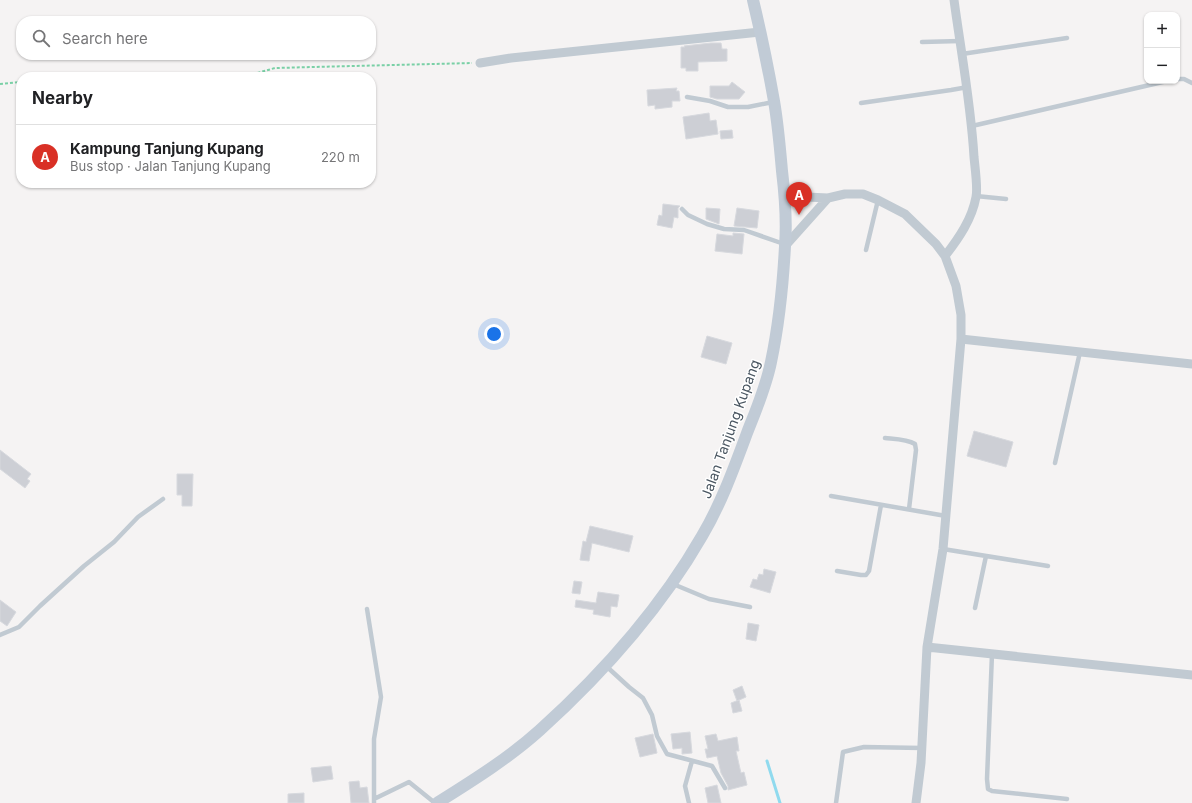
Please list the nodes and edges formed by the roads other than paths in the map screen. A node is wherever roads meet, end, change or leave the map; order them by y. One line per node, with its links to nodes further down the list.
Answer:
1 (754, 0): 3 (main road, Jalan Tanjung Kupang)
2 (954, 0): 5 (street)
3 (760, 32): 8 (street); 14 (main road, Jalan Tanjung Kupang)
4 (1067, 38): 7 (lane)
5 (960, 41): 6 (lane); 7 (street)
6 (922, 42)
7 (962, 54): 12 (street)
8 (480, 62)
9 (1180, 79): 10 (lane)
10 (1192, 82)
11 (1154, 84): 16 (lane)
12 (968, 86): 15 (lane); 16 (street)
13 (687, 97): 14 (lane)
14 (774, 102): 17 (main road, Jalan Tanjung Kupang)
15 (861, 103)
16 (972, 126): 18 (street)
17 (785, 196): 19 (street); 23 (main road, Jalan Tanjung Kupang)
18 (976, 196): 20 (lane); 25 (street)
19 (828, 198): 21 (street); 23 (street)
20 (1006, 199)
21 (878, 200): 24 (lane); 25 (street)
22 (682, 210): 23 (lane)
23 (786, 245): 40 (main road, Jalan Tanjung Kupang)
24 (866, 250)
25 (945, 256): 26 (street)
26 (961, 340): 27 (street); 35 (street)
27 (1080, 352): 28 (street); 30 (lane)
28 (1192, 364)
29 (885, 438): 34 (lane)
30 (1056, 463)
31 (831, 496): 33 (lane)
32 (163, 499): 44 (lane)
33 (881, 505): 34 (lane); 39 (lane)
34 (909, 508): 35 (lane)
35 (946, 516): 36 (street)
36 (944, 549): 37 (lane); 45 (street)
37 (986, 556): 38 (lane); 42 (lane)
38 (1048, 566)
39 (837, 571)
40 (671, 583): 41 (lane); 47 (main road, Jalan Tanjung Kupang)
41 (750, 607)
42 (975, 608)
43 (367, 609): 53 (lane)
44 (0, 636)
45 (928, 647): 46 (street); 49 (street)
46 (992, 654): 48 (street); 52 (lane)
47 (605, 665): 50 (lane); 54 (main road, Jalan Tanjung Kupang)
48 (1192, 675)
49 (922, 748): 56 (lane); 57 (street)
50 (692, 761): 51 (lane); 55 (lane)
51 (725, 788)
52 (1067, 798)
53 (374, 801): 54 (lane)
54 (436, 803)
55 (689, 803)
56 (836, 803)
57 (916, 803)

